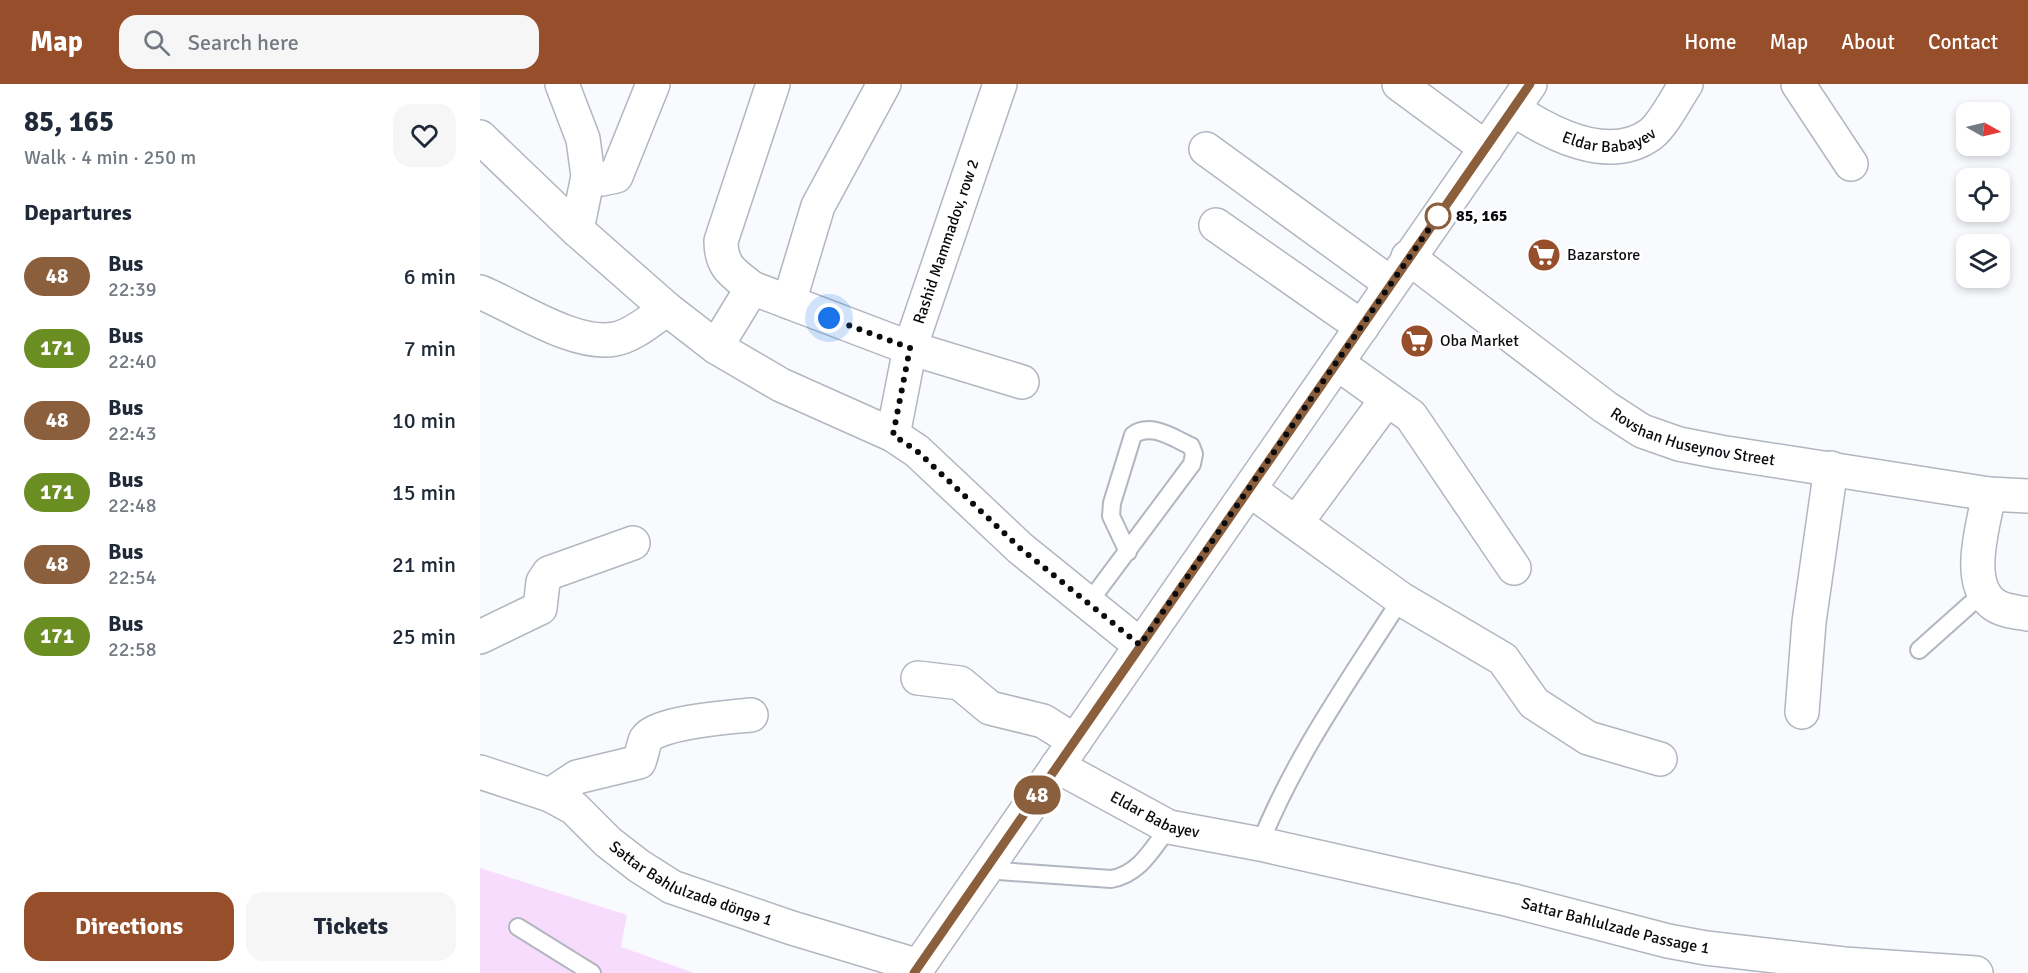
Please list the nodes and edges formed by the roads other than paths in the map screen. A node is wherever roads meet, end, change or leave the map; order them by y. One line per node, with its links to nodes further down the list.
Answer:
1 (562, 84): 14 (street)
2 (653, 84): 14 (street)
3 (773, 84): 18 (street)
4 (884, 84): 20 (street)
5 (1000, 84): 24 (street, Rashid Mammadov, row 2)
6 (1399, 84): 11 (street)
7 (1686, 84): 9 (street, Eldar Babayev)
8 (1797, 84): 13 (street)
9 (1522, 97): 11 (street)
10 (480, 137): 16 (street)
11 (1486, 148): 17 (street)
12 (1206, 149): 17 (street, Rovshan Huseynov Street)
13 (1851, 164)
14 (588, 176): 16 (street)
15 (1216, 225): 22 (street)
16 (577, 230): 21 (street)
17 (1399, 270): 22 (street); 29 (street, Rovshan Huseynov Street)
18 (752, 288): 20 (street); 23 (street)
19 (480, 292): 21 (street)
20 (789, 302): 24 (street)
21 (667, 309): 23 (street)
22 (1362, 327): 25 (street)
23 (716, 347): 28 (street)
24 (910, 348): 26 (street); 28 (street, Rashid Mammadov, row 2)
25 (1337, 363): 27 (street); 30 (street)
26 (1022, 382)
27 (1387, 399): 33 (street); 36 (street)
28 (893, 435): 39 (street)
29 (1831, 468): 31 (street, Rovshan Huseynov Street); 45 (street)
30 (1250, 490): 33 (street); 42 (street)
31 (1989, 494): 32 (street, Rovshan Huseynov Street); 37 (street)
32 (2028, 496)
33 (1296, 523): 38 (street)
34 (633, 543): 41 (street)
35 (1128, 552): 35 (lane); 39 (lane)
36 (1514, 568)
37 (1984, 592): 40 (street); 43 (lane)
38 (1401, 599): 48 (street); 52 (lane)
39 (1087, 605): 42 (street)
40 (2028, 614)
41 (480, 637)
42 (1140, 645): 47 (street)
43 (1919, 650)
44 (918, 678): 47 (street, Eldar Babayev)
45 (1802, 712)
46 (751, 715): 50 (street)
47 (1066, 753): 51 (street, Eldar Babayev); 53 (street)
48 (1660, 759)
49 (480, 772): 50 (street, Səttar Bəhlulzadə döngə 1)
50 (550, 795): 56 (street, Səttar Bəhlulzadə döngə 1)
51 (1169, 827): 52 (street, Eldar Babayev); 53 (lane)
52 (1260, 844): 55 (street, Sattar Bahlulzade Passage 1)
53 (985, 870): 56 (street)
54 (518, 927): 57 (lane)
55 (1844, 968): 58 (street, Sattar Bahlulzade Passage 1)
56 (917, 970)
57 (592, 973)
58 (1976, 973)

